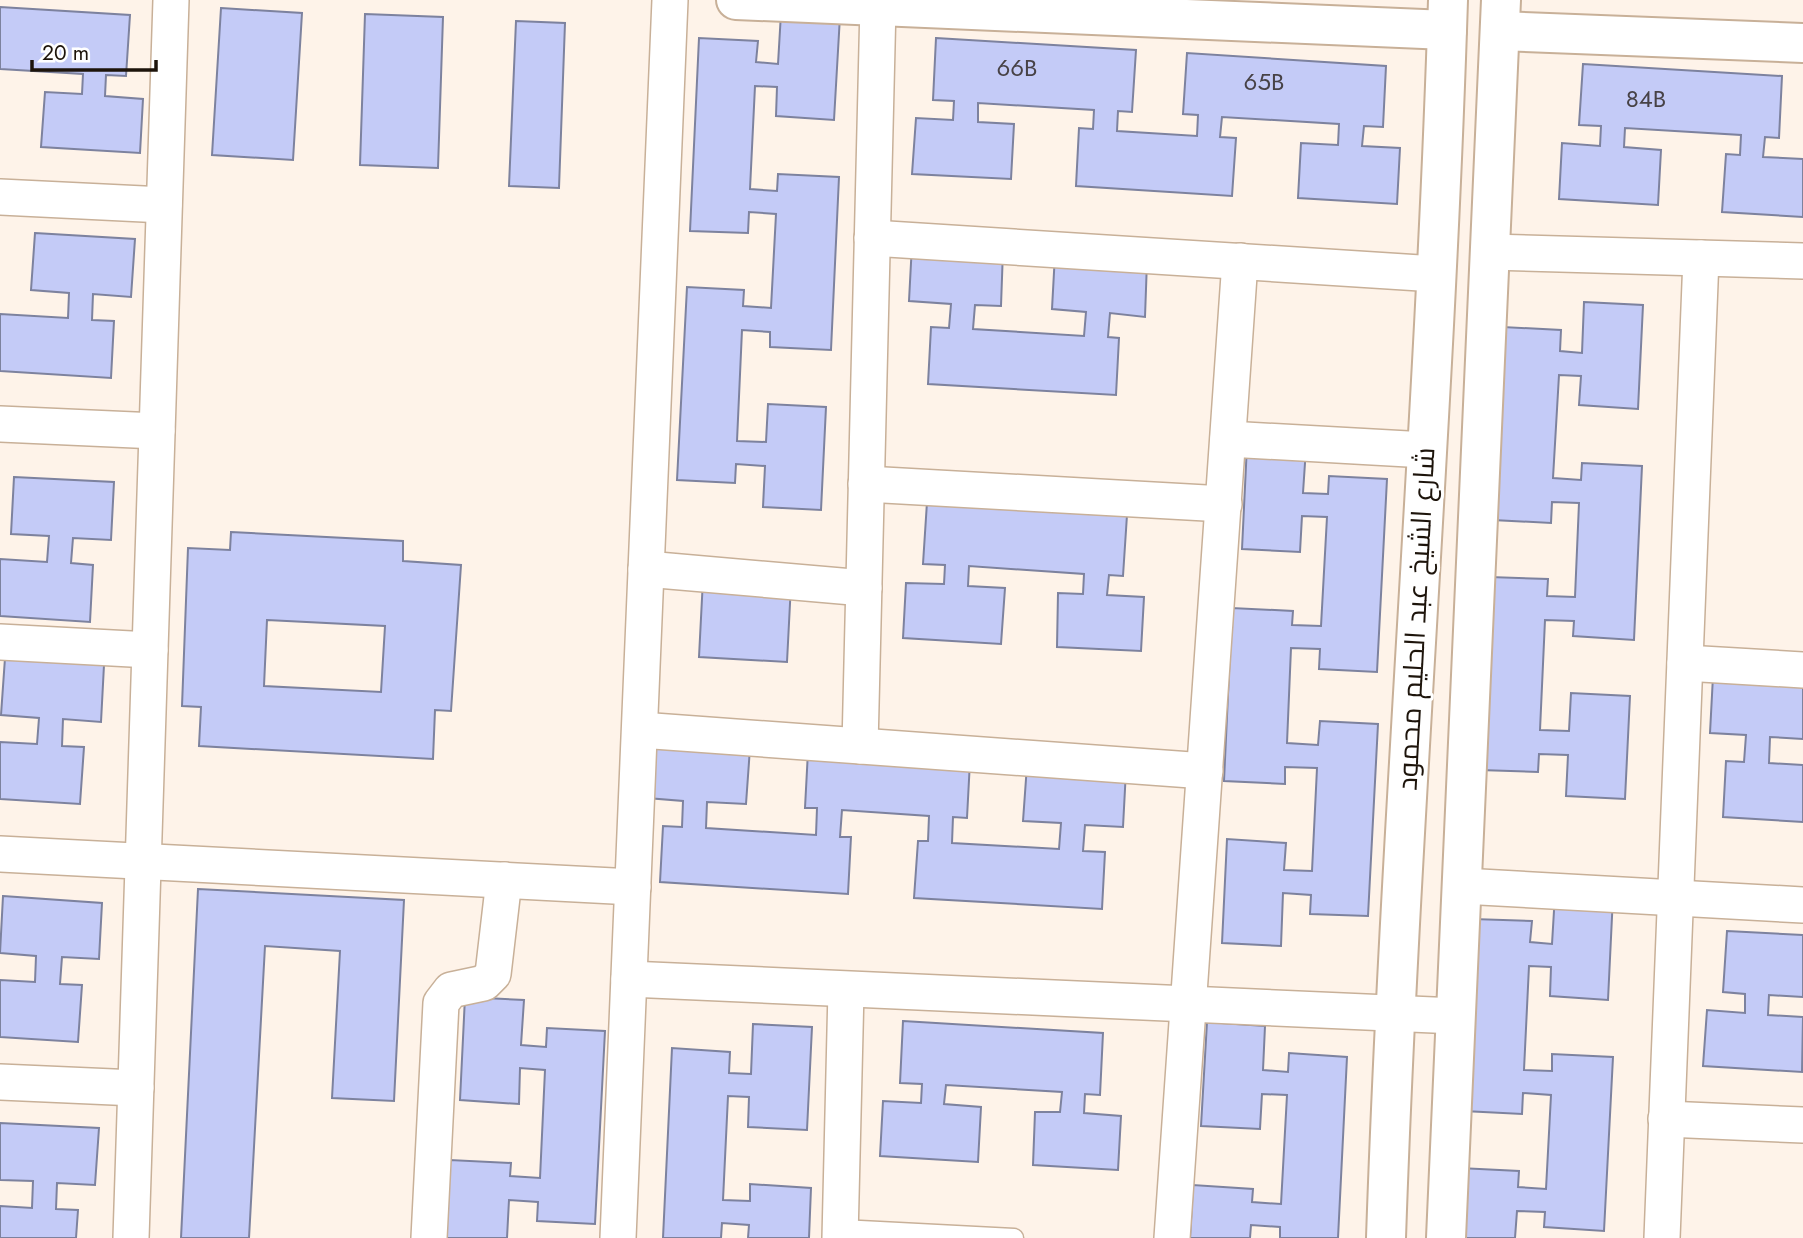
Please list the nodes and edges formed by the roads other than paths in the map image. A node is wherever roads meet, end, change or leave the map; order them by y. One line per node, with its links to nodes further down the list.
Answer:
1 (171, 0): 9 (street)
2 (670, 0): 22 (street)
3 (736, 0): 4 (street)
4 (878, 5): 5 (street); 10 (street)
5 (1447, 15): 15 (street, شارع الشيخ عبد الحليم محمود)
6 (1500, 15): 7 (street); 11 (street, شارع الشيخ عبد الحليم محمود)
7 (1803, 43)
8 (0, 197): 9 (street)
9 (164, 205): 17 (street)
10 (872, 238): 13 (street); 20 (street)
11 (1490, 252): 12 (street); 34 (street, شارع الشيخ عبد الحليم محمود)
12 (1701, 258): 14 (street); 26 (street)
13 (1241, 261): 15 (street); 18 (street)
14 (1803, 261)
15 (1436, 274): 19 (street, شارع الشيخ عبد الحليم محمود)
16 (0, 424): 17 (street)
17 (157, 431): 25 (street)
18 (1228, 439): 19 (street); 21 (street)
19 (1426, 450): 41 (street, شارع الشيخ عبد الحليم محمود)
20 (866, 484): 21 (street); 23 (street)
21 (1224, 504): 30 (street)
22 (646, 569): 23 (street); 28 (street)
23 (863, 587): 29 (street)
24 (0, 642): 25 (street)
25 (150, 650): 32 (street)
26 (1685, 663): 27 (street); 36 (street)
27 (1803, 670)
28 (640, 730): 29 (street); 35 (street)
29 (860, 746): 30 (street)
30 (1205, 771): 40 (street)
31 (0, 854): 32 (street)
32 (143, 862): 33 (street); 44 (street)
33 (504, 880): 35 (street); 49 (street)
34 (1462, 886): 36 (street); 42 (street, شارع الشيخ عبد الحليم محمود)
35 (634, 887): 38 (street)
36 (1676, 898): 37 (street); 45 (street)
37 (1803, 905)
38 (629, 979): 39 (street); 50 (street)
39 (846, 990): 40 (street); 47 (street)
40 (1188, 1006): 41 (street); 52 (street)
41 (1394, 1014): 42 (street); 53 (street, شارع الشيخ عبد الحليم محمود)
42 (1455, 1016): 54 (street, شارع الشيخ عبد الحليم محمود)
43 (0, 1082): 44 (street)
44 (136, 1088): 48 (street)
45 (1666, 1119): 46 (street); 55 (street)
46 (1803, 1125)
47 (840, 1233): 51 (lane)
48 (131, 1238)
49 (429, 1238)
50 (618, 1238)
51 (1014, 1238)
52 (1172, 1238)
53 (1386, 1238)
54 (1446, 1238)
55 (1662, 1238)

